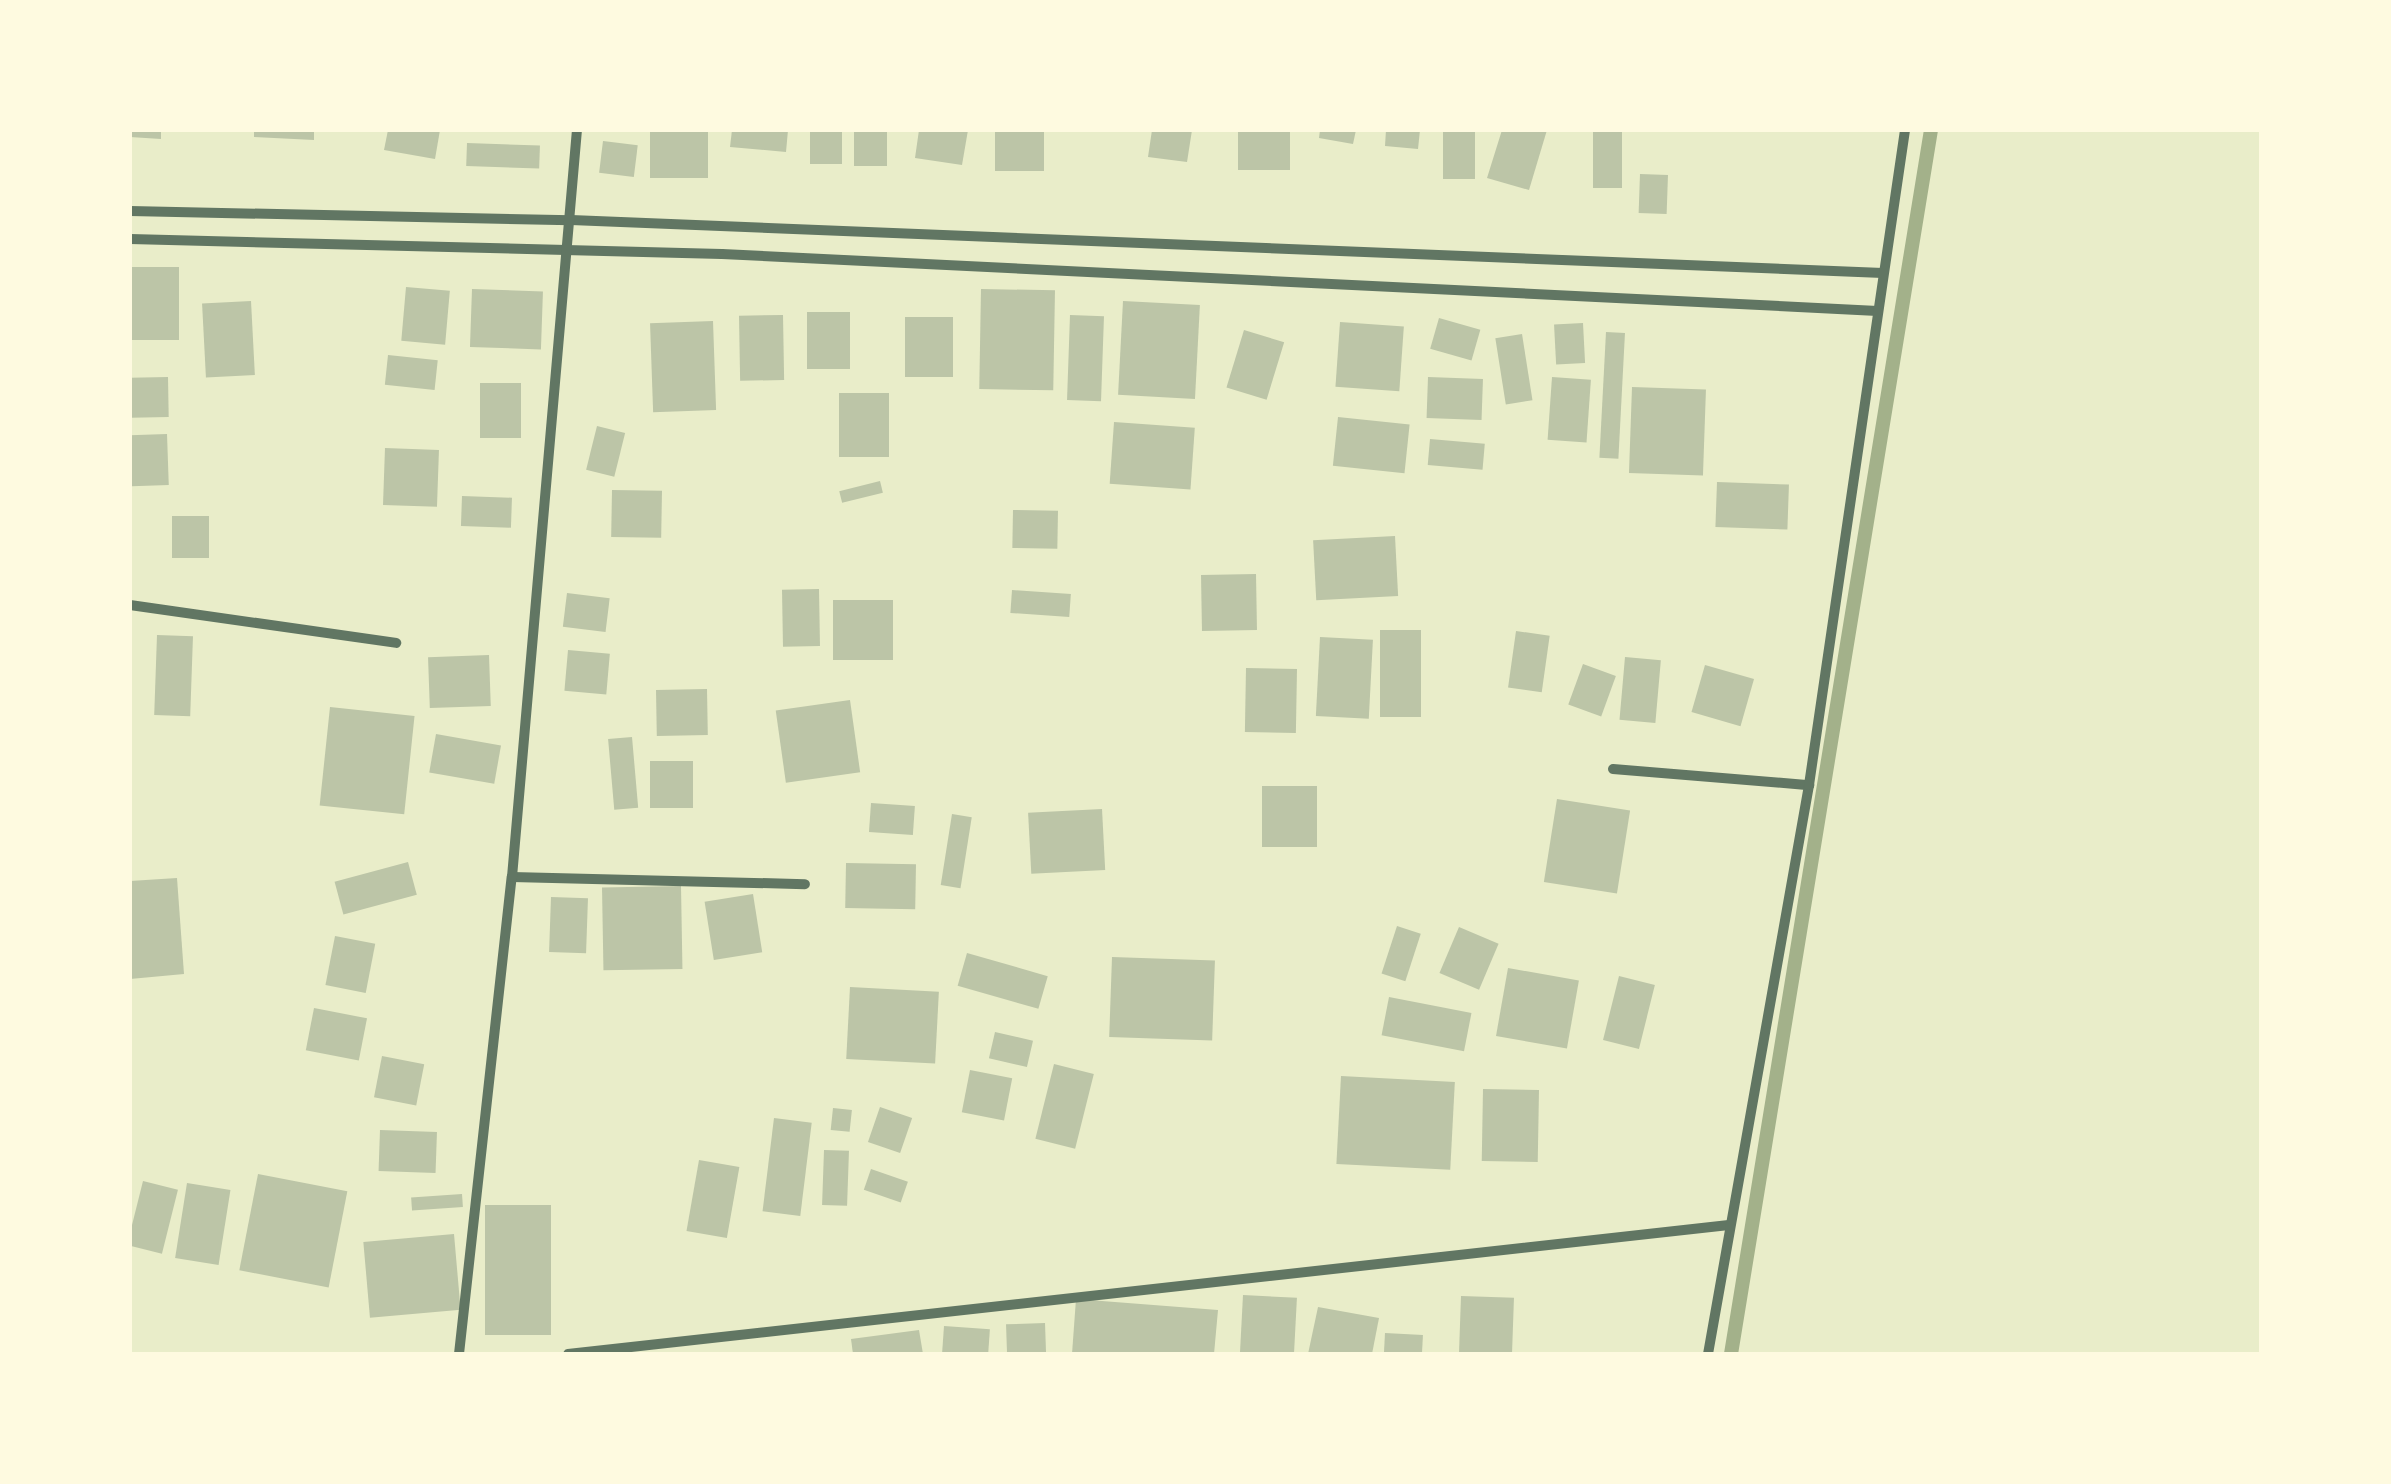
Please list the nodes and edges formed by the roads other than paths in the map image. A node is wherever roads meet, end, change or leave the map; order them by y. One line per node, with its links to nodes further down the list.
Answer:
1 (576, 130): 4 (street)
2 (1905, 130): 7 (street)
3 (130, 211): 4 (street)
4 (571, 220): 6 (street); 7 (street)
5 (130, 239): 6 (street)
6 (568, 248): 8 (street); 13 (street)
7 (1883, 273): 8 (street)
8 (1878, 310): 12 (street)
9 (130, 604): 10 (street)
10 (396, 644)
11 (1613, 769): 12 (street)
12 (1809, 785): 15 (street)
13 (512, 876): 14 (street); 16 (street)
14 (805, 884)
15 (1729, 1225): 17 (street); 18 (street)
16 (459, 1354)
17 (568, 1354)
18 (1708, 1354)

